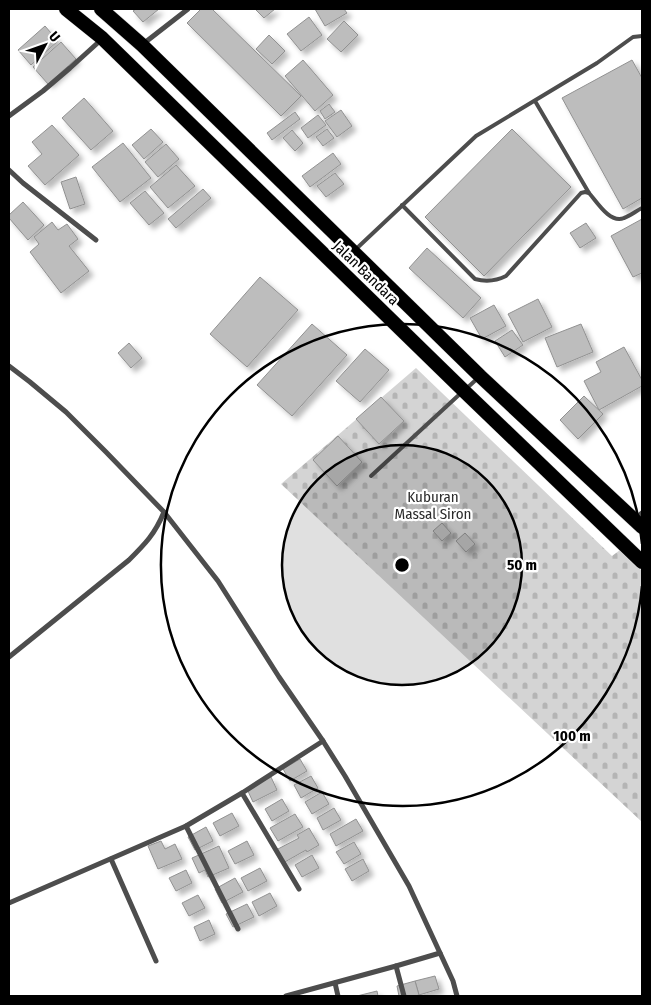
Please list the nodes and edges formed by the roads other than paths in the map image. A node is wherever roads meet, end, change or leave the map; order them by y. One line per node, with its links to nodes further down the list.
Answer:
1 (66, 9): 5 (highway, Jalan Bandara)
2 (101, 9): 6 (highway, Jalan Bandara)
3 (188, 9): 6 (street)
4 (642, 36): 7 (lane)
5 (102, 38): 8 (street); 17 (highway, Jalan Bandara)
6 (142, 44): 14 (highway, Jalan Bandara)
7 (535, 100): 10 (lane); 11 (lane)
8 (9, 116)
9 (9, 170): 13 (street)
10 (589, 193): 11 (lane); 12 (lane)
11 (402, 205): 14 (lane)
12 (642, 208)
13 (96, 240)
14 (353, 252): 16 (highway, Jalan Bandara)
15 (9, 366): 19 (street)
16 (480, 376): 17 (lane); 20 (highway, Jalan Bandara)
17 (464, 391): 18 (lane); 21 (highway, Jalan Bandara)
18 (372, 476)
19 (164, 512): 22 (street); 23 (street)
20 (640, 520)
21 (642, 562)
22 (9, 657)
23 (323, 742): 24 (street); 30 (street)
24 (242, 793): 25 (street); 27 (street)
25 (186, 826): 26 (street); 29 (street)
26 (111, 859): 28 (street); 31 (street)
27 (299, 889)
28 (9, 903)
29 (238, 929)
30 (440, 953): 32 (street); 37 (street)
31 (156, 961)
32 (396, 966): 33 (street); 36 (street)
33 (335, 983): 34 (street); 35 (street)
34 (286, 996)
35 (338, 996)
36 (404, 996)
37 (457, 996)

